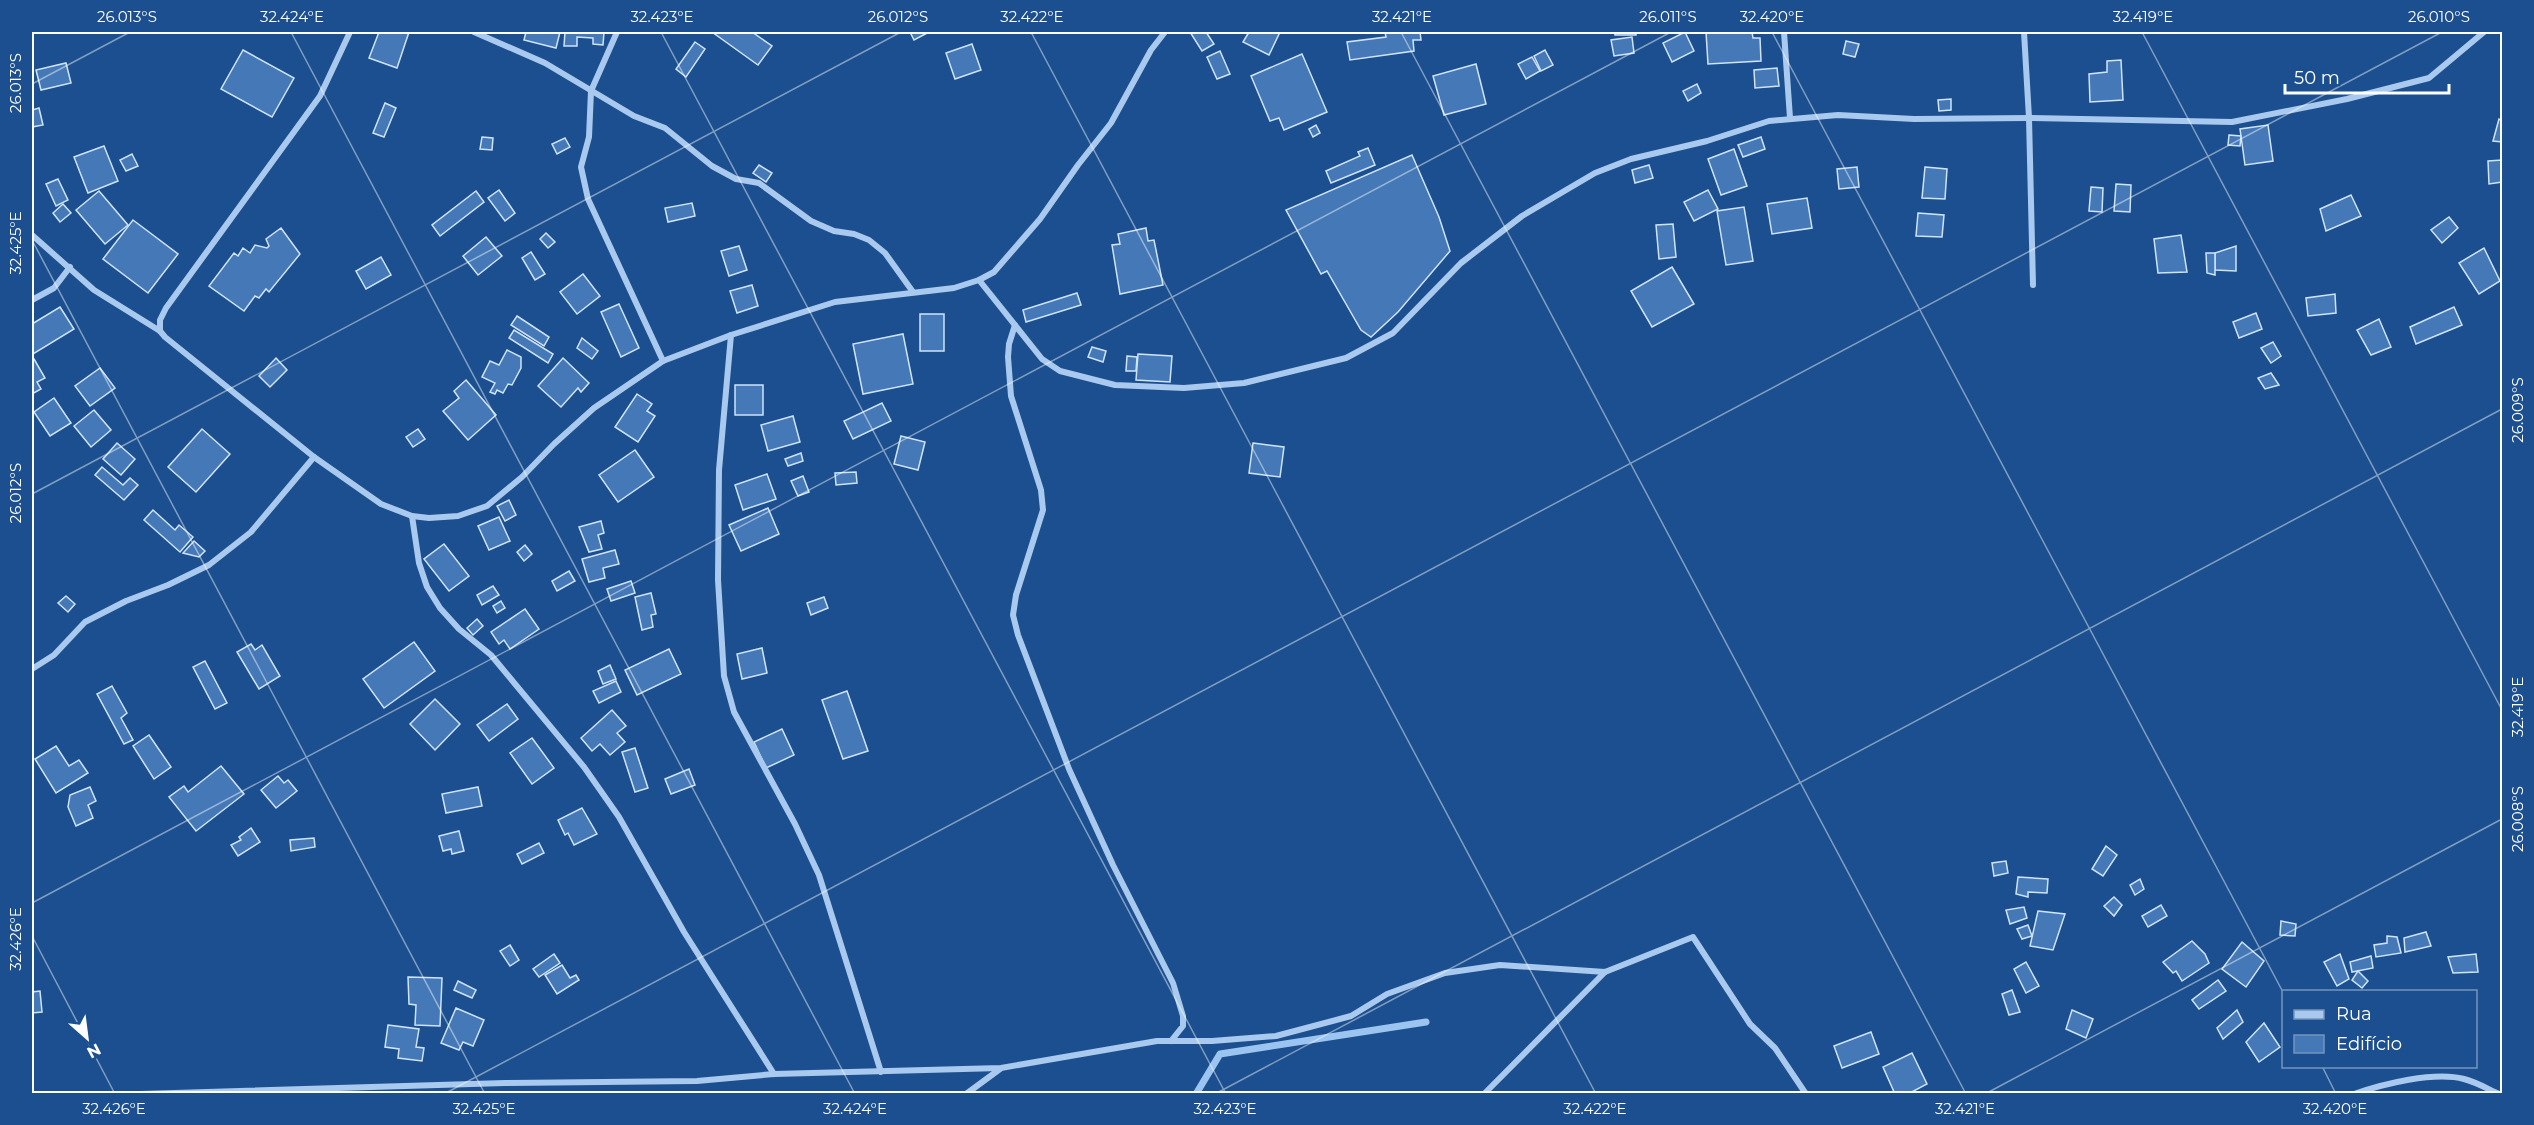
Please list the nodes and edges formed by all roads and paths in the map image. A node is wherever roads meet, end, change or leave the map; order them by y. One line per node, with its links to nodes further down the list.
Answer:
1 (350, 32): 18 (street)
2 (474, 32): 8 (street)
3 (617, 32): 8 (street)
4 (1164, 32): 13 (street)
5 (1784, 32): 9 (street)
6 (2024, 32): 10 (street)
7 (2484, 32): 10 (street)
8 (591, 91): 15 (street); 20 (street)
9 (1790, 118): 10 (street); 17 (street)
10 (2029, 118): 14 (street)
11 (32, 235): 12 (street)
12 (70, 267): 16 (street); 18 (street)
13 (980, 280): 15 (street); 17 (street)
14 (2033, 285)
15 (912, 292): 19 (street)
16 (32, 300)
17 (1015, 325): 25 (street)
18 (160, 331): 21 (street)
19 (731, 335): 20 (street); 27 (street)
20 (663, 361): 22 (street)
21 (314, 457): 22 (street); 23 (street)
22 (412, 516): 28 (street)
23 (32, 669)
24 (1605, 972): 25 (street); 31 (street); 32 (street)
25 (1171, 1041): 26 (street)
26 (1001, 1068): 27 (street); 30 (street)
27 (881, 1072): 28 (street)
28 (774, 1074): 29 (street)
29 (141, 1094)
30 (966, 1094)
31 (1484, 1094)
32 (1806, 1094)
33 (2354, 1094): 34 (street)
34 (2499, 1094)

